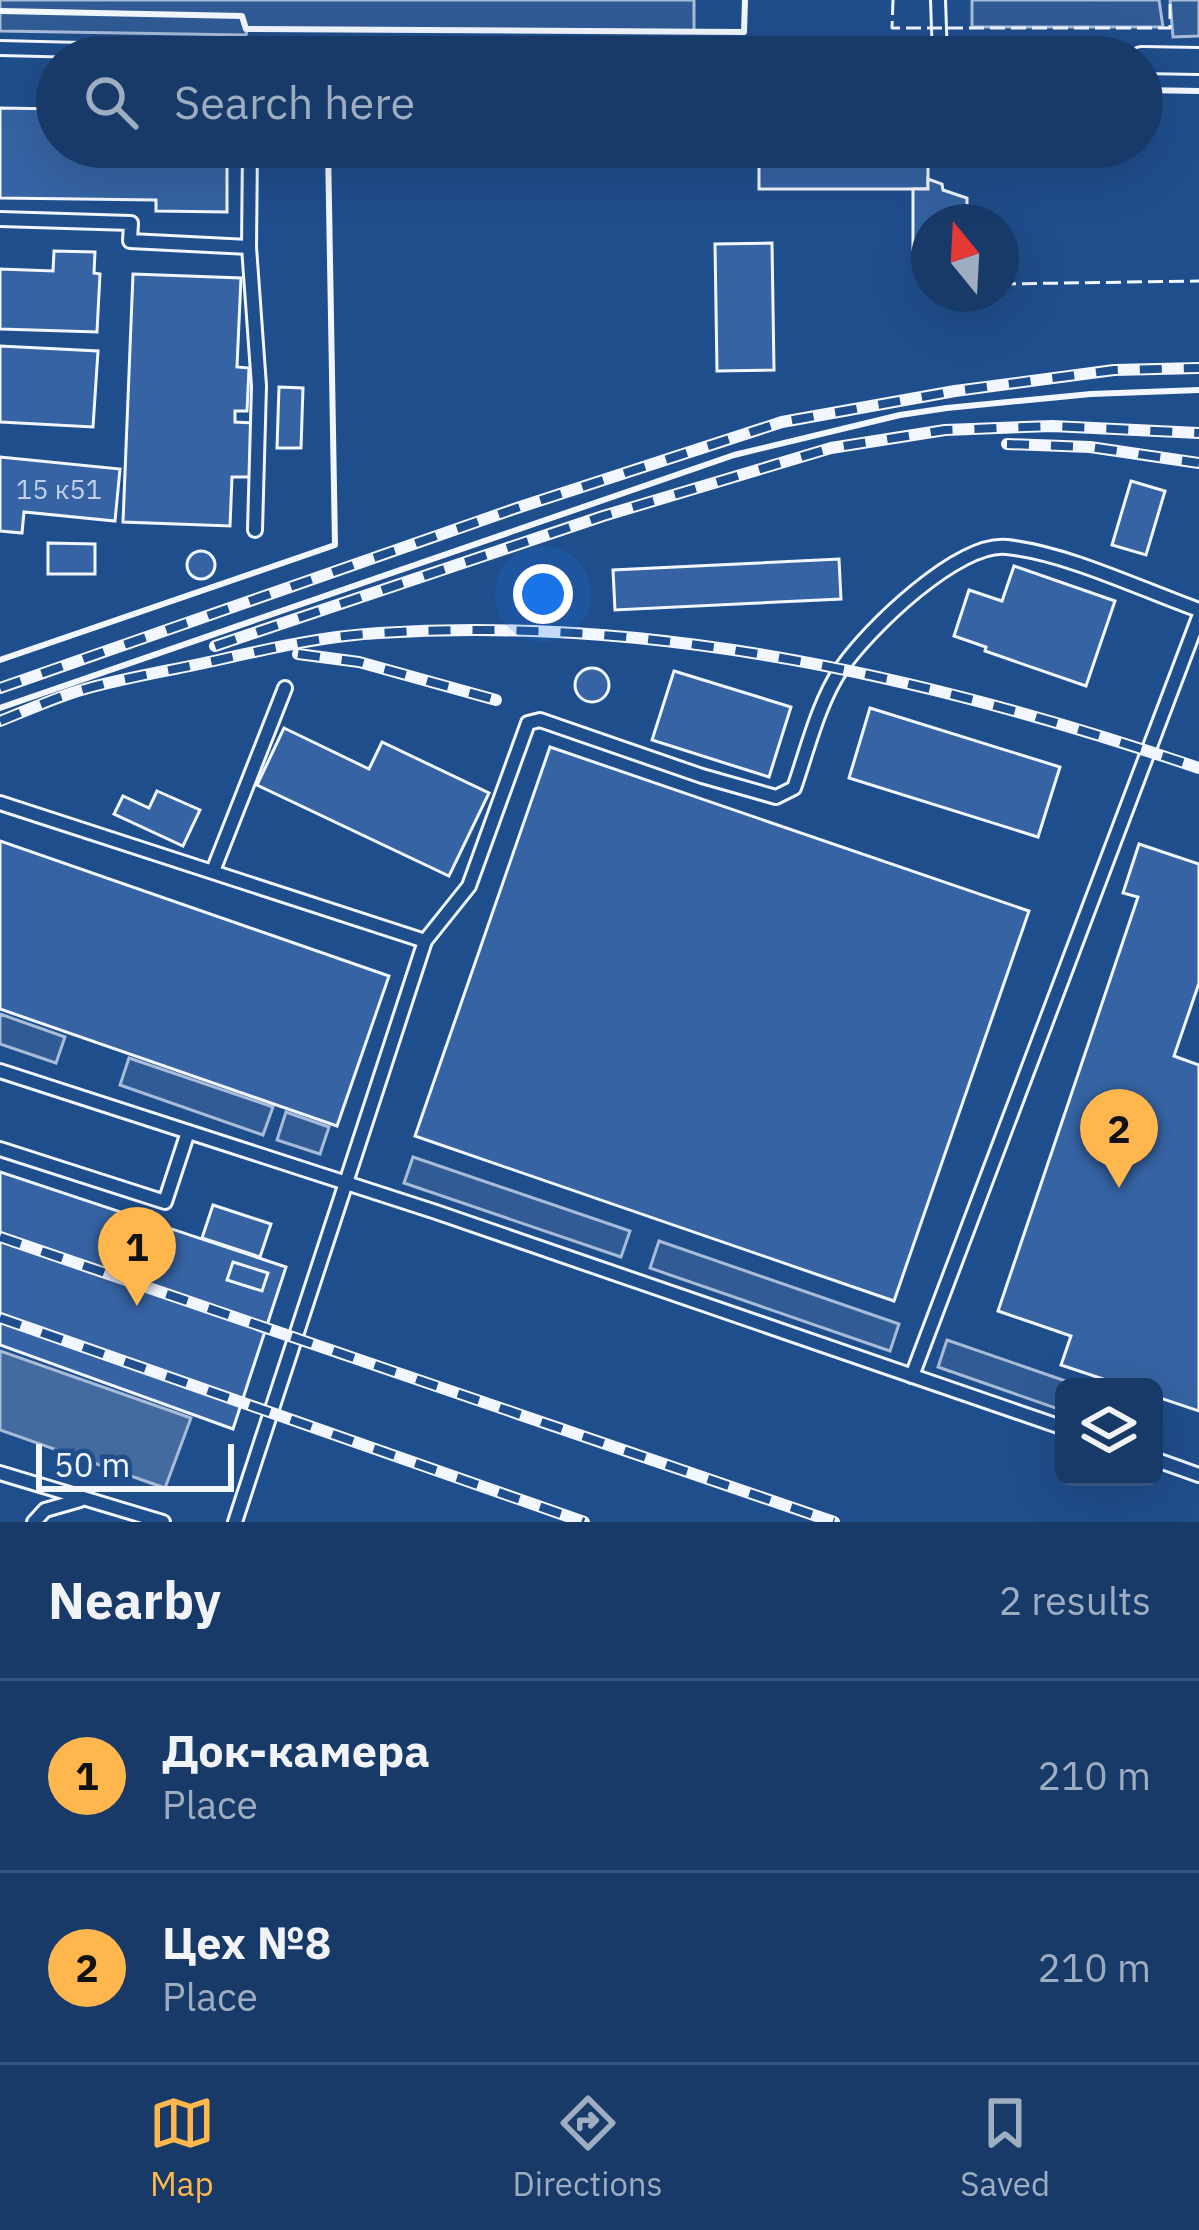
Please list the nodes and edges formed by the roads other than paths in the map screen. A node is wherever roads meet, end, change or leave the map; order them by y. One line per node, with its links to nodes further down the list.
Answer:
1 (938, 0): 2 (lane)
2 (939, 36)
3 (0, 48): 4 (lane)
4 (36, 49)
5 (1163, 60): 6 (street)
6 (1199, 61)
7 (250, 168): 9 (lane)
8 (0, 219): 9 (lane)
9 (249, 247): 10 (lane)
10 (255, 530)
11 (1199, 614): 15 (lane); 20 (lane)
12 (285, 688): 14 (lane)
13 (0, 803): 14 (lane)
14 (213, 871): 15 (lane)
15 (425, 941): 19 (lane)
16 (0, 1071): 17 (lane)
17 (188, 1132): 18 (lane); 19 (lane)
18 (0, 1149)
19 (346, 1183): 20 (lane); 28 (lane)
20 (912, 1376): 21 (lane)
21 (1055, 1425)
22 (1163, 1462): 24 (lane)
23 (0, 1473): 25 (lane)
24 (1199, 1475)
25 (87, 1499): 26 (lane); 27 (lane)
26 (34, 1522)
27 (163, 1522)
28 (235, 1522)

